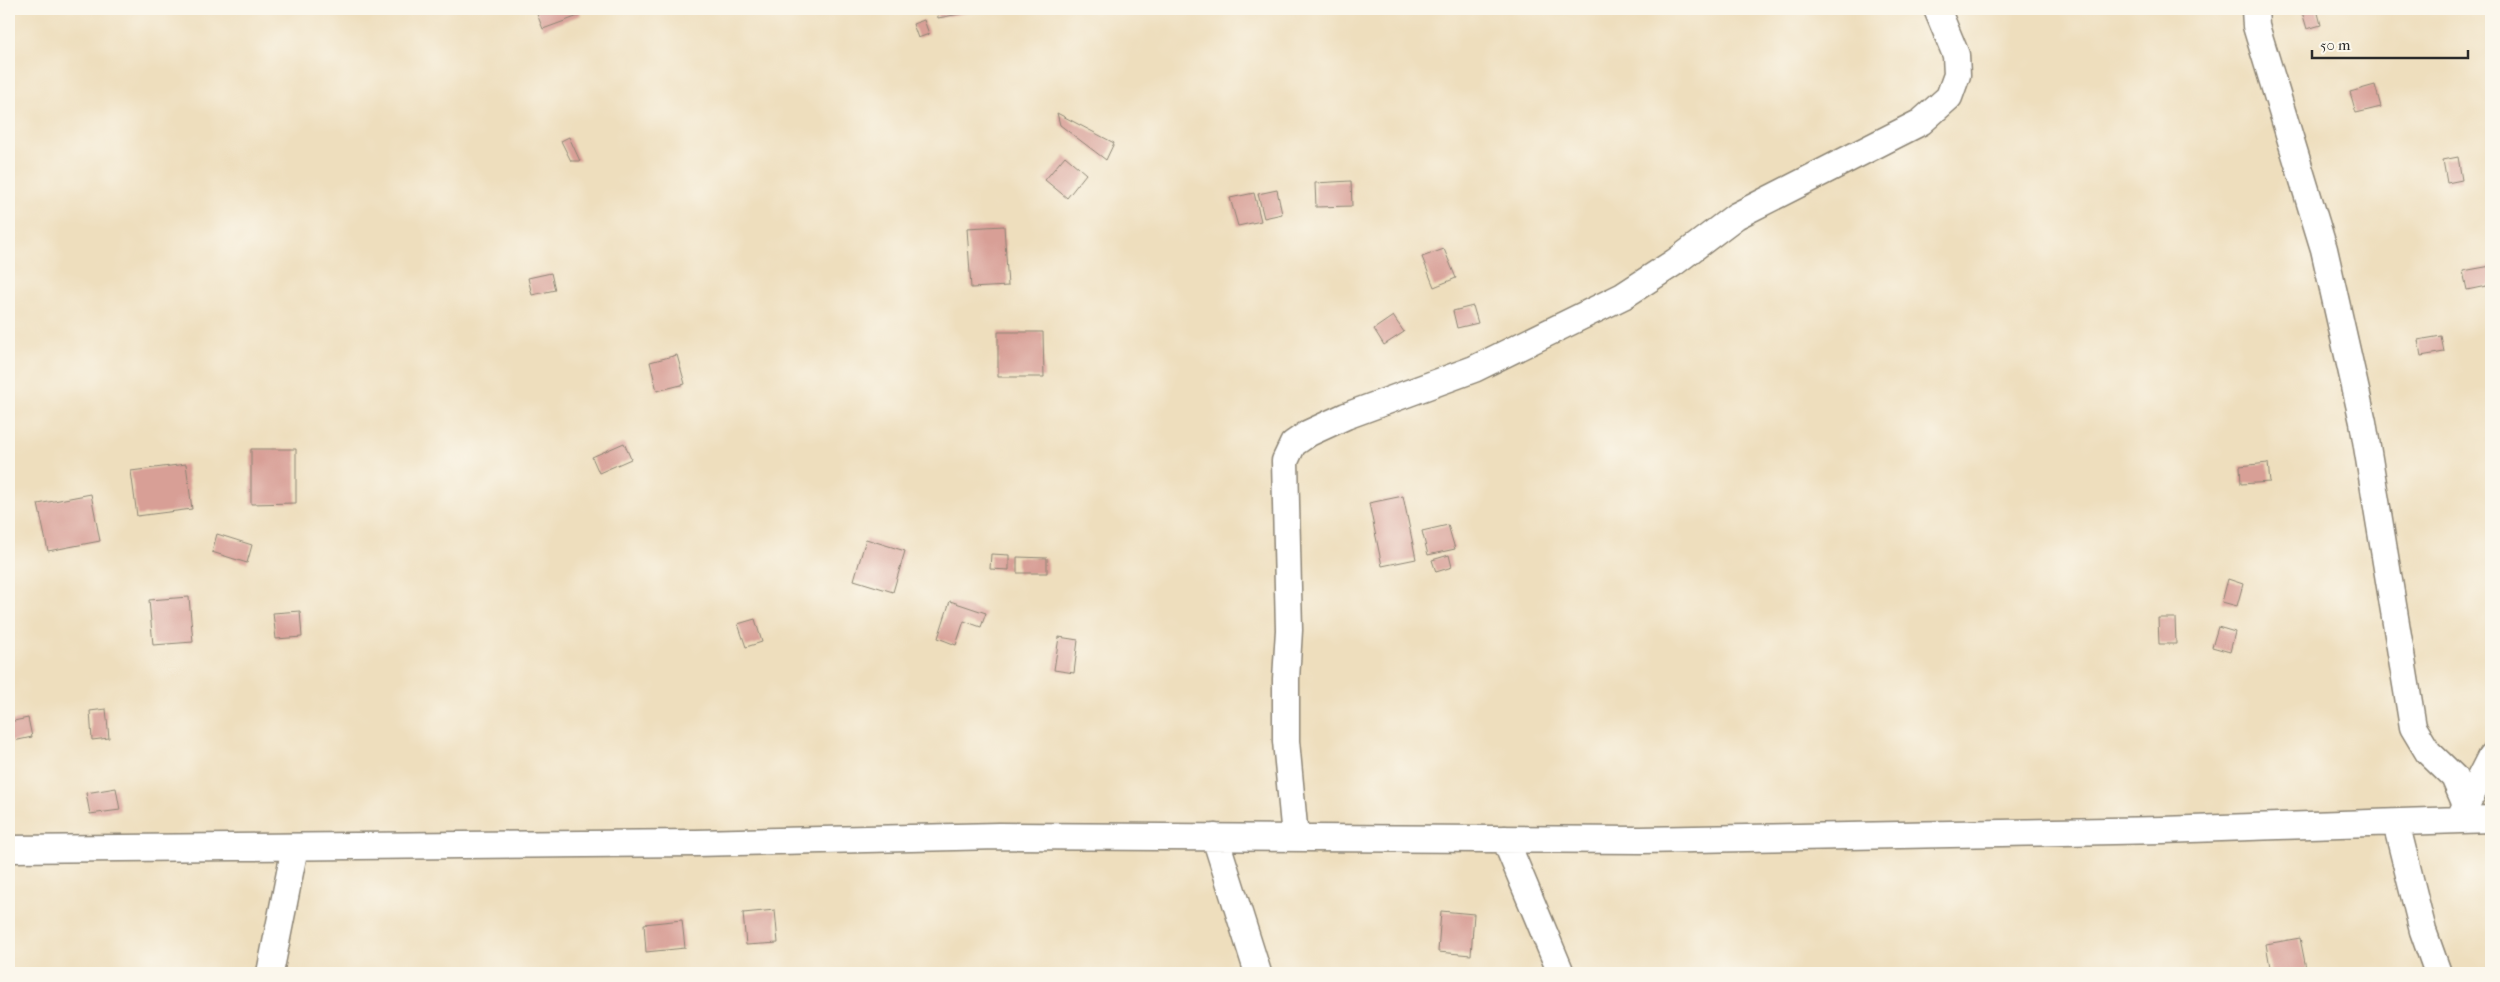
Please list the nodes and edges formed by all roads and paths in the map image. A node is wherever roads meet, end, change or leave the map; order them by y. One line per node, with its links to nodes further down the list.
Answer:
1 (1937, 9): 8 (street)
2 (2255, 9): 4 (street)
3 (2491, 756): 4 (street)
4 (2463, 813): 5 (street); 6 (street)
5 (2491, 819)
6 (2396, 823): 9 (street); 15 (street)
7 (1215, 837): 8 (street); 10 (street); 13 (street)
8 (1295, 837): 9 (street)
9 (1505, 839): 14 (street)
10 (295, 846): 11 (street); 12 (street)
11 (9, 848)
12 (270, 973)
13 (1258, 973)
14 (1560, 973)
15 (2438, 973)

